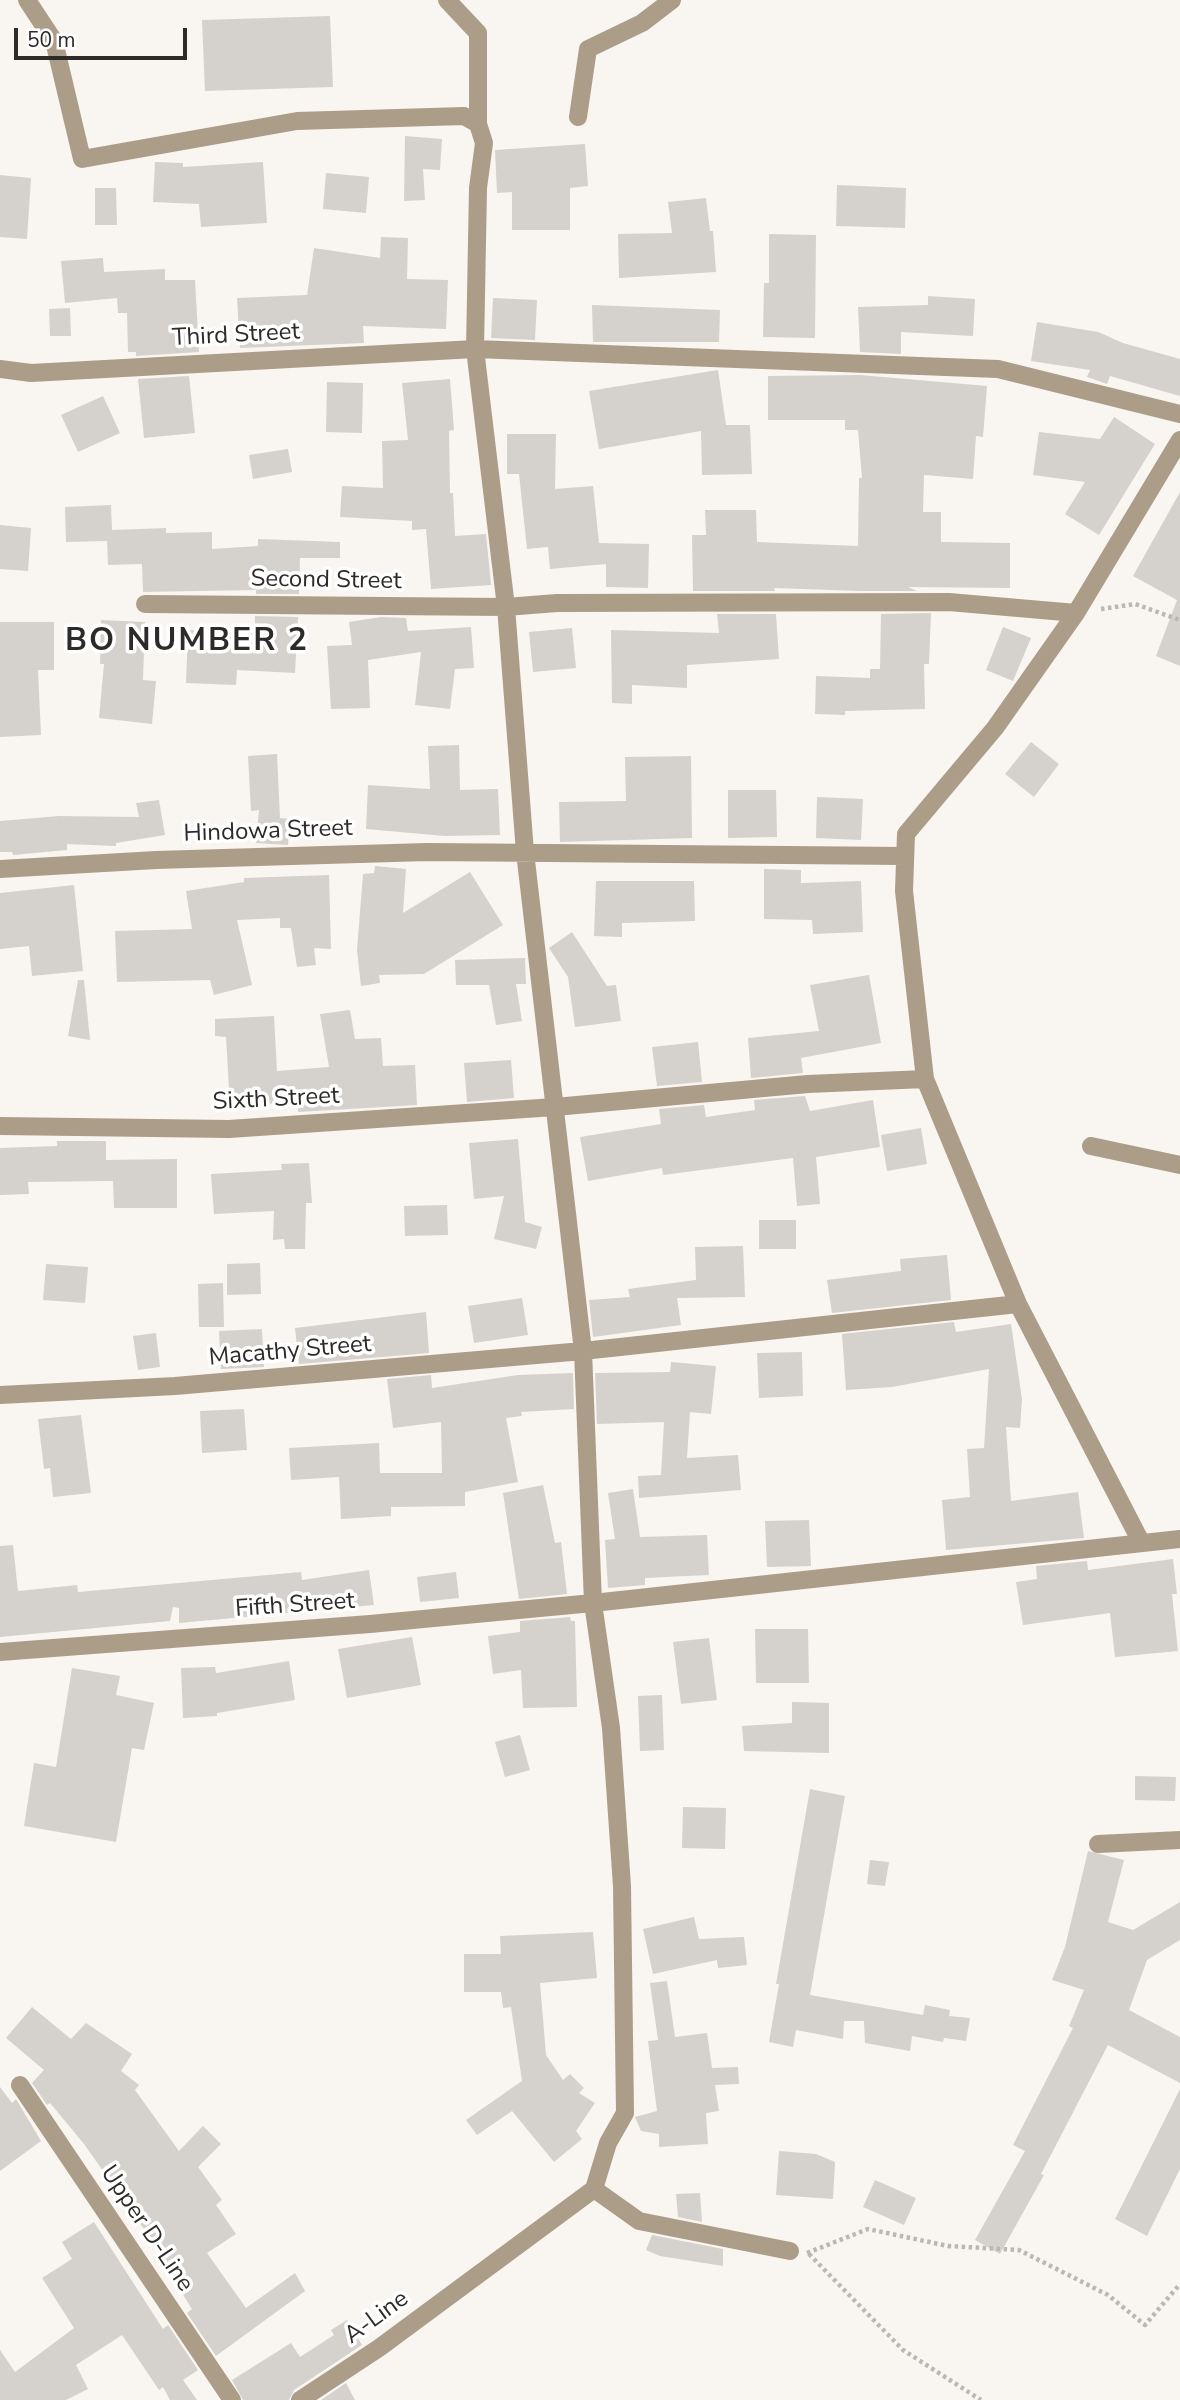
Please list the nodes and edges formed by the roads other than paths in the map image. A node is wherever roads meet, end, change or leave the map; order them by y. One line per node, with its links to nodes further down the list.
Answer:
1 (27, 0): 5 (street)
2 (447, 0): 5 (street)
3 (671, 0): 4 (street)
4 (579, 117)
5 (478, 124): 6 (street)
6 (475, 349): 7 (street, Third Street); 8 (street, Third Street); 11 (street)
7 (0, 369)
8 (1180, 414)
9 (1180, 440): 12 (street)
10 (145, 604): 11 (street, Second Street)
11 (506, 607): 12 (street, Second Street); 13 (street)
12 (1076, 613): 14 (street)
13 (531, 852): 14 (street, Hindowa Street); 15 (street, Hindowa Street); 17 (street)
14 (905, 856): 16 (street)
15 (0, 869)
16 (925, 1079): 17 (street, Sixth Street); 21 (street)
17 (555, 1107): 18 (street, Sixth Street); 22 (street)
18 (0, 1126)
19 (1091, 1146): 20 (street)
20 (1180, 1165)
21 (1018, 1304): 22 (street, Macathy Street); 25 (street)
22 (583, 1351): 23 (street, Macathy Street); 26 (street)
23 (0, 1395)
24 (1180, 1539): 25 (street, Fifth Street)
25 (1141, 1542): 26 (street, Fifth Street)
26 (593, 1603): 27 (street, Fifth Street); 31 (street)
27 (0, 1652)
28 (1180, 1840): 29 (street)
29 (1098, 1844)
30 (20, 2085): 33 (street, Upper D-Line)
31 (594, 2189): 32 (street); 34 (street, A-Line)
32 (790, 2251)
33 (232, 2400)
34 (300, 2400)

